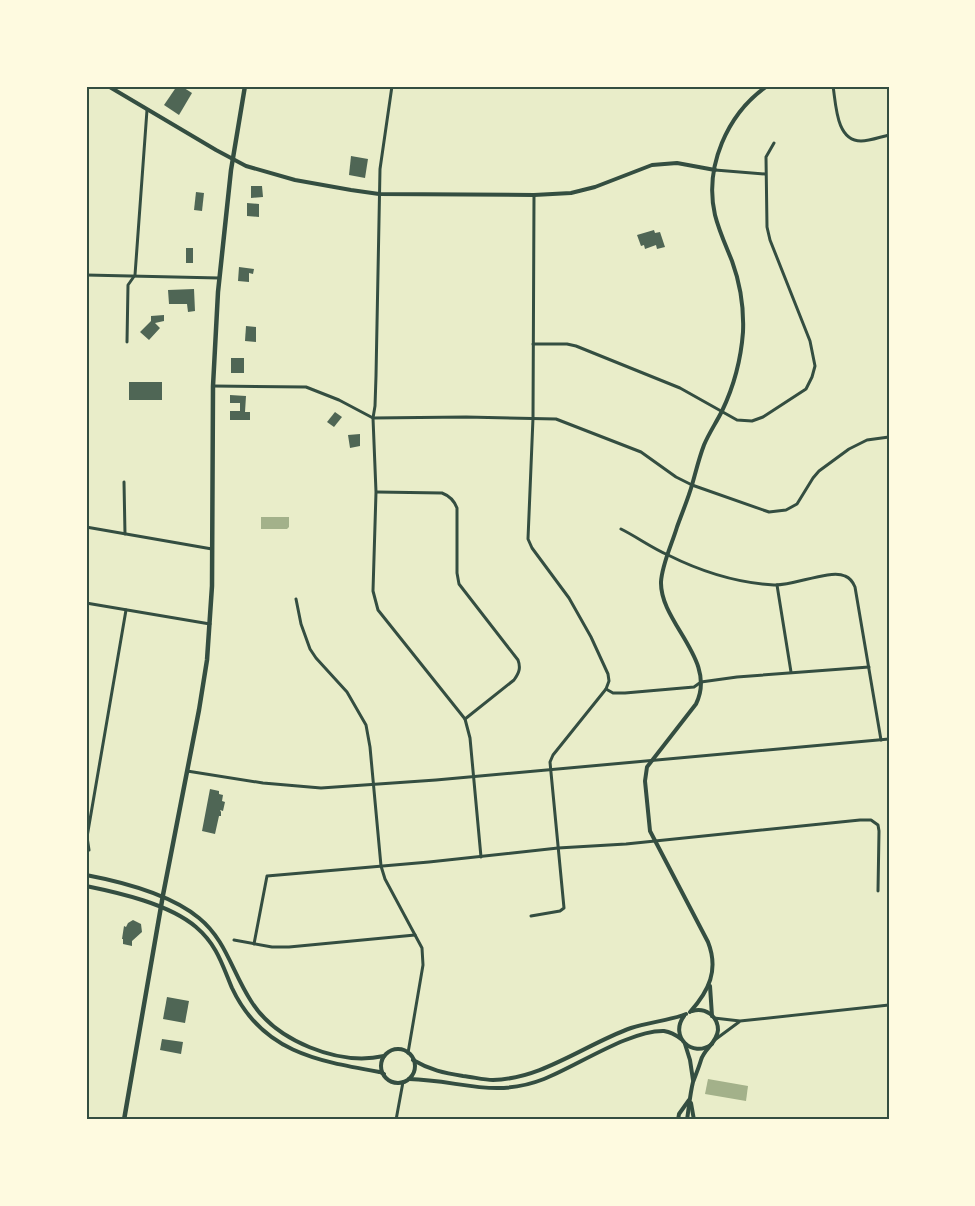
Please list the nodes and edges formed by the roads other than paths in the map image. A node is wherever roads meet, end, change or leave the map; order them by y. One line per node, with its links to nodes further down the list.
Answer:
1 (108, 86): 6 (street)
2 (245, 86): 9 (main road)
3 (392, 86): 12 (street)
4 (767, 86): 10 (street)
5 (833, 86): 7 (street)
6 (147, 110): 9 (street); 15 (street)
7 (889, 135)
8 (774, 143): 11 (street)
9 (232, 160): 12 (street); 16 (main road)
10 (715, 170): 11 (street); 13 (street); 20 (street)
11 (765, 174): 20 (street)
12 (379, 194): 13 (street); 21 (street)
13 (534, 195): 18 (street)
14 (86, 275): 15 (street)
15 (135, 275): 16 (street); 17 (street)
16 (219, 278): 19 (main road)
17 (127, 342)
18 (533, 344): 20 (street); 22 (street)
19 (213, 386): 21 (street); 30 (main road)
20 (722, 411): 25 (street)
21 (373, 418): 22 (street); 26 (street)
22 (533, 418): 25 (street); 40 (street)
23 (889, 437): 25 (street)
24 (124, 482): 29 (street)
25 (692, 485): 31 (street)
26 (376, 492): 41 (street); 41 (street)
27 (86, 527): 29 (street)
28 (622, 528): 31 (street)
29 (125, 534): 30 (street)
30 (212, 549): 36 (main road)
31 (668, 556): 32 (street); 39 (street)
32 (777, 585): 37 (street); 38 (street)
33 (296, 598): 48 (street)
34 (86, 603): 35 (street)
35 (126, 610): 36 (street); 51 (street)
36 (210, 624): 46 (main road)
37 (869, 666): 38 (street); 43 (street)
38 (791, 672): 39 (street)
39 (701, 682): 40 (street); 44 (street)
40 (606, 689): 45 (street)
41 (465, 719): 47 (street)
42 (889, 739): 43 (street)
43 (881, 740): 44 (street)
44 (652, 760): 45 (street); 49 (street)
45 (550, 769): 47 (street); 50 (street)
46 (186, 770): 48 (street); 57 (main road)
47 (474, 777): 48 (street); 52 (street)
48 (373, 786): 53 (street)
49 (654, 841): 50 (street); 56 (street); 63 (street)
50 (558, 848): 52 (street); 59 (street)
51 (89, 850)
52 (481, 857): 53 (street)
53 (381, 866): 60 (street); 62 (street)
54 (86, 875): 57 (street)
55 (86, 886): 58 (street)
56 (878, 891)
57 (163, 895): 58 (main road); 74 (street)
58 (161, 907): 78 (street); 85 (main road)
59 (531, 916)
60 (415, 935): 62 (street); 73 (street)
61 (234, 940): 62 (street)
62 (254, 944)
63 (710, 985): 65 (street); 66 (street)
64 (889, 1005): 67 (street)
65 (688, 1013): 66 (street); 68 (street); 69 (street)
66 (713, 1017): 67 (street); 70 (street)
67 (740, 1022): 70 (street)
68 (612, 1036): 72 (street); 76 (street)
69 (681, 1039): 71 (street); 72 (street)
70 (713, 1042): 71 (street); 82 (street)
71 (685, 1044): 82 (street)
72 (616, 1045): 77 (street)
73 (408, 1052): 74 (street); 75 (street)
74 (384, 1056): 78 (street)
75 (413, 1060): 79 (street); 80 (street)
76 (554, 1063): 77 (street); 80 (street)
77 (559, 1072): 83 (street)
78 (384, 1074): 81 (street)
79 (409, 1079): 81 (street); 83 (street)
80 (492, 1080): 83 (street)
81 (403, 1082): 86 (street)
82 (693, 1082): 84 (street)
83 (494, 1089)
84 (690, 1099): 87 (street); 88 (street); 89 (street)
85 (124, 1120)
86 (396, 1120)
87 (678, 1120)
88 (687, 1120)
89 (694, 1120)

